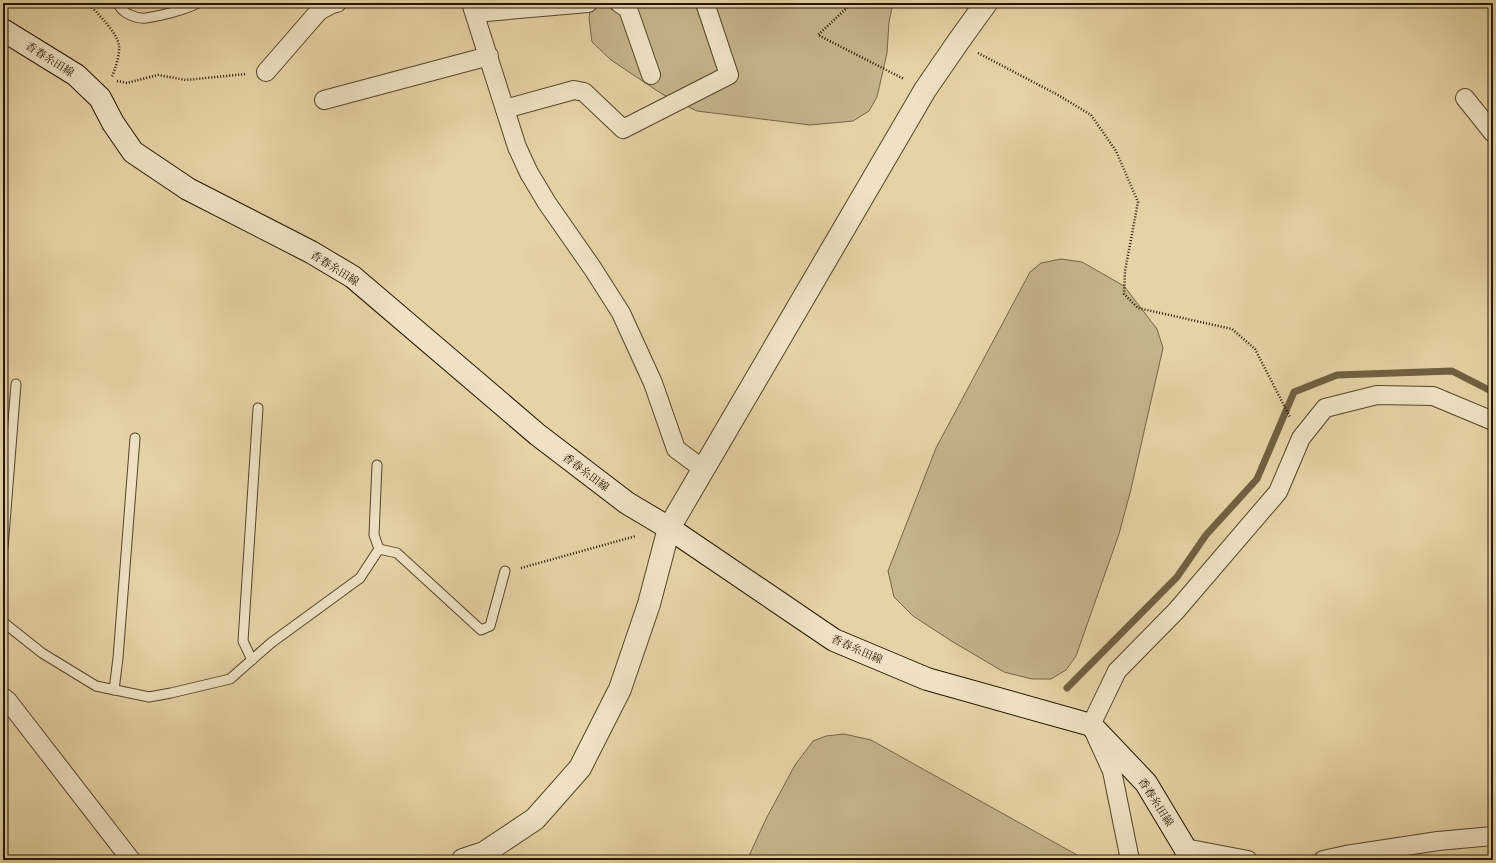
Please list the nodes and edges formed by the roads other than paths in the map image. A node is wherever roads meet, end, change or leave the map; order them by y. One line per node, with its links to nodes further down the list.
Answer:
1 (118, 3): 8 (lane)
2 (198, 3): 8 (lane)
3 (337, 3): 12 (street)
4 (588, 3): 9 (street)
5 (619, 3): 13 (street)
6 (704, 3): 16 (street)
7 (986, 3): 23 (main road)
8 (179, 6)
9 (473, 8): 11 (street)
10 (3, 30): 24 (main road, 香春糸田線)
11 (489, 56): 15 (street); 16 (street)
12 (266, 72)
13 (651, 75)
14 (1465, 98): 17 (street)
15 (324, 100)
16 (505, 109): 23 (street)
17 (1493, 133)
18 (16, 384): 25 (lane)
19 (258, 408): 29 (lane)
20 (1493, 421): 32 (street)
21 (135, 438): 30 (lane)
22 (377, 465): 26 (lane)
23 (703, 469): 24 (main road)
24 (669, 528): 32 (main road, 香春糸田線); 36 (main road)
25 (3, 548)
26 (379, 549): 27 (lane); 29 (lane)
27 (505, 571)
28 (3, 622): 30 (lane)
29 (252, 660): 30 (lane)
30 (114, 690)
31 (3, 697): 35 (street)
32 (1091, 725): 34 (main road, 香春糸田線); 37 (street)
33 (1493, 836): 39 (street)
34 (1187, 854): 38 (street)
35 (132, 860)
36 (462, 860)
37 (1130, 860)
38 (1248, 860)
39 (1323, 860)

